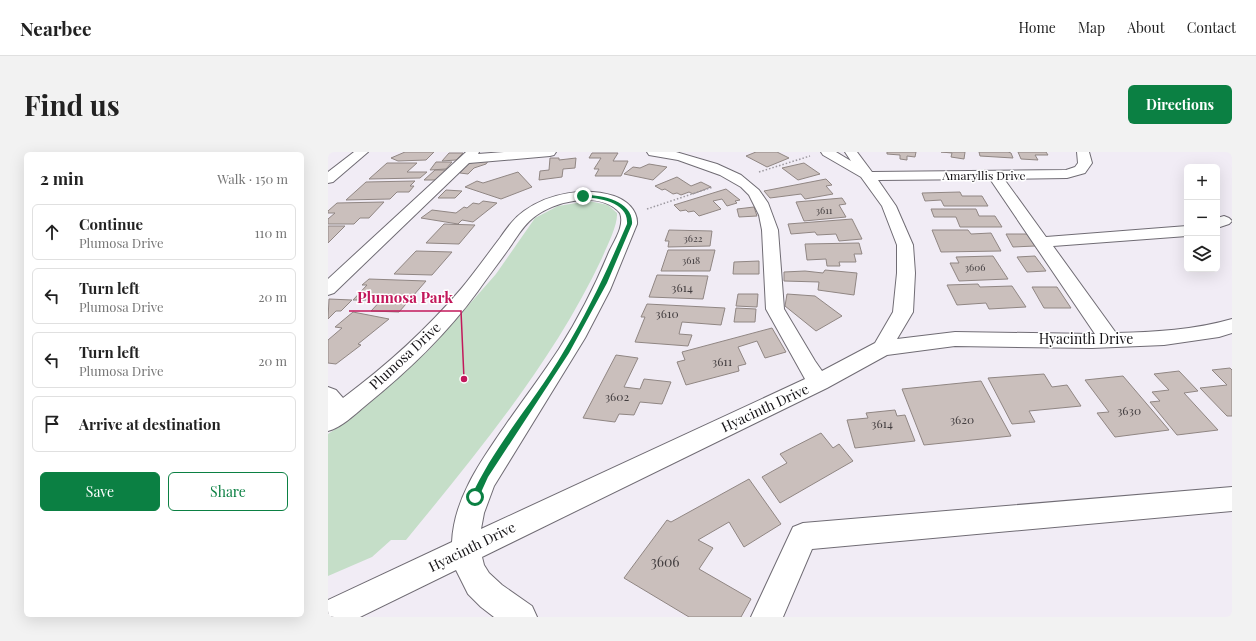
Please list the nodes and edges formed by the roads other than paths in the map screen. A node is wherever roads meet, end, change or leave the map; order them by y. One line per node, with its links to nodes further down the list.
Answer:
1 (362, 152): 10 (street)
2 (550, 152): 7 (street)
3 (654, 152): 17 (street)
4 (828, 152): 8 (street)
5 (851, 152): 8 (street)
6 (1083, 152): 9 (street, Amaryllis Drive)
7 (470, 155): 13 (street)
8 (867, 176): 9 (street, Amaryllis Drive); 16 (street)
9 (995, 176): 12 (street)
10 (328, 179)
11 (1184, 231): 12 (street)
12 (1041, 242): 15 (street)
13 (328, 289)
14 (1232, 326): 15 (street, Hyacinth Drive)
15 (1110, 340): 16 (street, Hyacinth Drive)
16 (882, 348): 17 (street, Hyacinth Drive)
17 (819, 382): 20 (street, Hyacinth Drive)
18 (333, 410): 20 (street, Plumosa Drive)
19 (1232, 499): 23 (street)
20 (467, 550): 21 (street, Hyacinth Drive); 22 (street, Plumosa Drive)
21 (328, 616)
22 (521, 617)
23 (767, 617)

